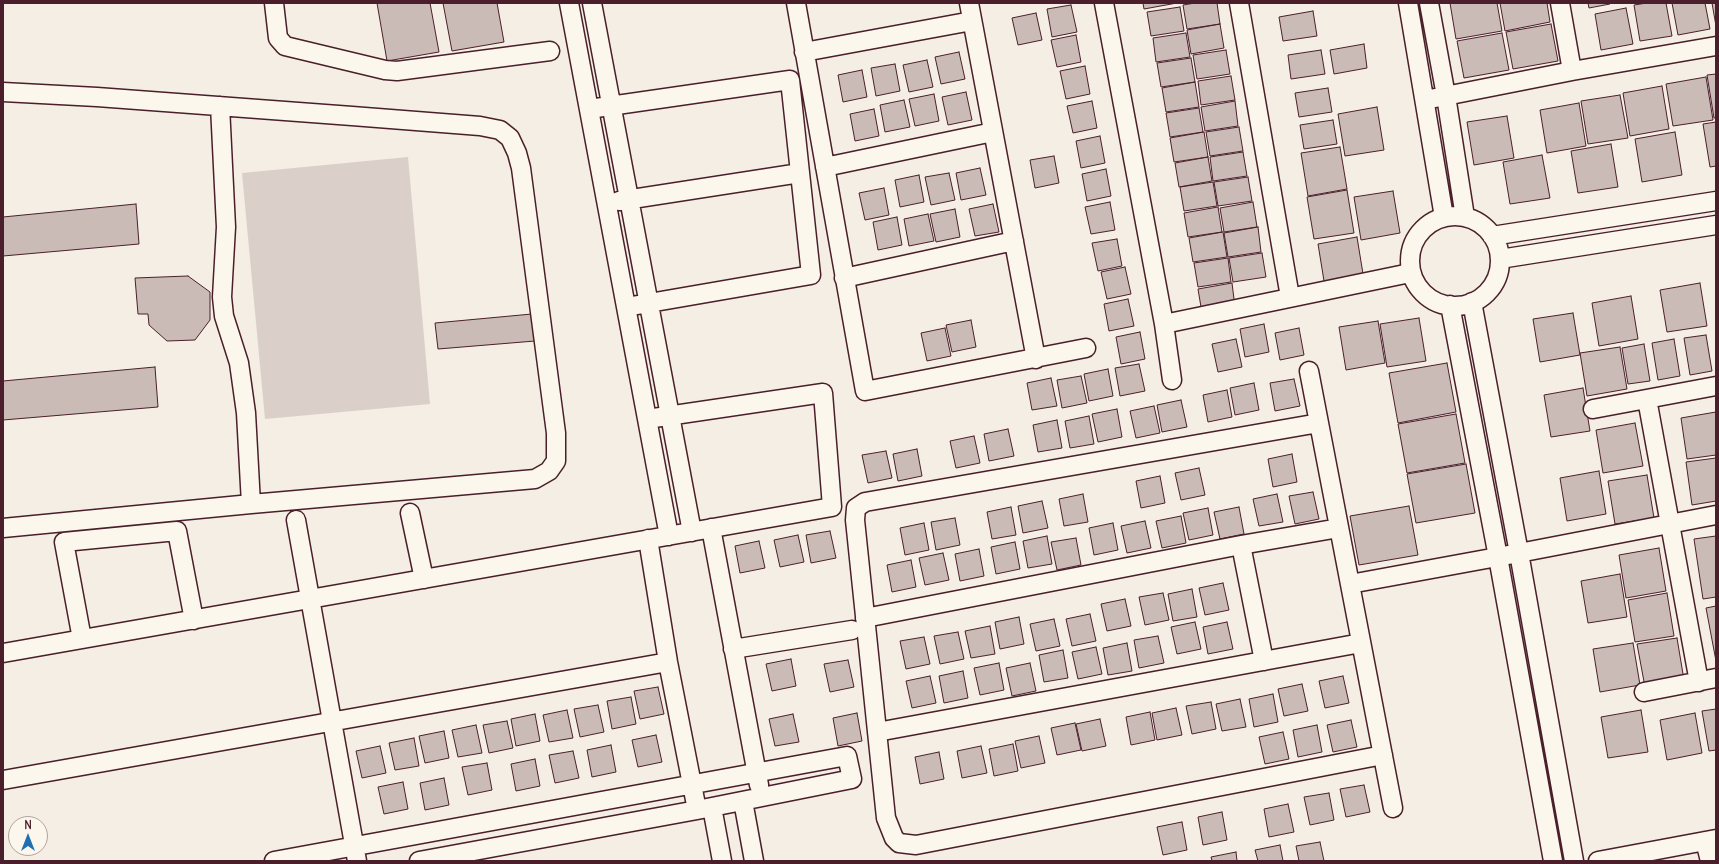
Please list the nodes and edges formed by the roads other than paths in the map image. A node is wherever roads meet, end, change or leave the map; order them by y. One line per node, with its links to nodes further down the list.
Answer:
1 (274, 3): 13 (street)
2 (569, 3): 21 (street)
3 (592, 3): 20 (street)
4 (796, 3): 14 (street)
5 (969, 3): 11 (street)
6 (1104, 3): 41 (street)
7 (1239, 3): 36 (street)
8 (1408, 3): 18 (street)
9 (1429, 3): 17 (street)
10 (1560, 3): 15 (street)
11 (972, 21): 14 (street); 22 (street)
12 (1716, 46): 15 (street)
13 (550, 50)
14 (804, 52): 23 (street)
15 (1572, 71): 17 (street)
16 (3, 92): 19 (street)
17 (1446, 96): 18 (street); 29 (street)
18 (1425, 100): 28 (street)
19 (220, 106): 52 (street); 52 (street)
20 (612, 106): 21 (street); 24 (street); 25 (street)
21 (589, 109): 27 (street)
22 (993, 132): 23 (street); 32 (street)
23 (825, 167): 35 (street)
24 (800, 172): 25 (street); 38 (street)
25 (629, 199): 27 (street); 38 (street)
26 (1716, 201): 31 (street)
27 (606, 203): 40 (street)
28 (1444, 217): 29 (street); 34 (street)
29 (1465, 217): 31 (street)
30 (1716, 225): 33 (street)
31 (1492, 236): 33 (street)
32 (1014, 241): 35 (street); 43 (street)
33 (1500, 259): 37 (street)
34 (1410, 272): 36 (street); 39 (street)
35 (844, 278): 43 (street)
36 (1290, 298): 41 (street)
37 (1472, 302): 39 (street); 64 (street)
38 (649, 303): 40 (street); 49 (street)
39 (1450, 306): 65 (street)
40 (626, 307): 50 (street)
41 (1164, 324): 45 (street)
42 (1086, 348): 43 (street)
43 (1036, 359)
44 (1309, 371): 51 (street)
45 (1172, 380)
46 (1716, 386): 47 (street)
47 (1647, 399): 48 (street); 56 (street)
48 (1593, 409)
49 (670, 416): 50 (street); 58 (street); 60 (street)
50 (647, 419): 61 (street)
51 (1319, 423): 59 (street); 70 (street)
52 (251, 504): 57 (street)
53 (410, 513): 66 (street)
54 (1716, 515): 56 (street)
55 (296, 520): 68 (street)
56 (1670, 524): 64 (street); 77 (street)
57 (3, 528)
58 (711, 528): 60 (street); 73 (street)
59 (1339, 528): 63 (street); 67 (street)
60 (692, 532): 61 (street)
61 (668, 536): 62 (street)
62 (648, 540): 66 (street); 76 (street)
63 (1241, 545): 70 (street); 75 (street)
64 (1519, 553): 65 (street); 85 (street)
65 (1498, 557): 67 (street); 86 (street)
66 (424, 579): 68 (street)
67 (1350, 584): 72 (street)
68 (310, 600): 69 (street); 79 (street)
69 (194, 620): 71 (street); 71 (street)
70 (858, 624): 73 (street); 80 (street)
71 (82, 640): 74 (street)
72 (1361, 643): 75 (street); 81 (street)
73 (734, 650): 82 (street)
74 (3, 653)
75 (1264, 661): 80 (street)
76 (668, 662): 79 (street); 84 (street)
77 (1707, 680): 78 (street)
78 (1644, 692)
79 (331, 722): 83 (street); 92 (street)
80 (877, 732): 81 (street)
81 (1383, 755): 90 (street)
82 (757, 772): 84 (street); 87 (street); 87 (street)
83 (3, 780)
84 (692, 784): 89 (street); 92 (street)
85 (1561, 787): 86 (street); 98 (street)
86 (1540, 791): 97 (street)
87 (762, 797): 88 (street)
88 (743, 801): 89 (street); 96 (street)
89 (704, 808): 94 (street); 95 (street)
90 (1393, 808)
91 (1710, 840): 99 (street); 100 (street)
92 (356, 854): 93 (street)
93 (274, 861)
94 (419, 861)
95 (722, 861)
96 (754, 861)
97 (1553, 861)
98 (1574, 861)
99 (1598, 861)
100 (1710, 861)

